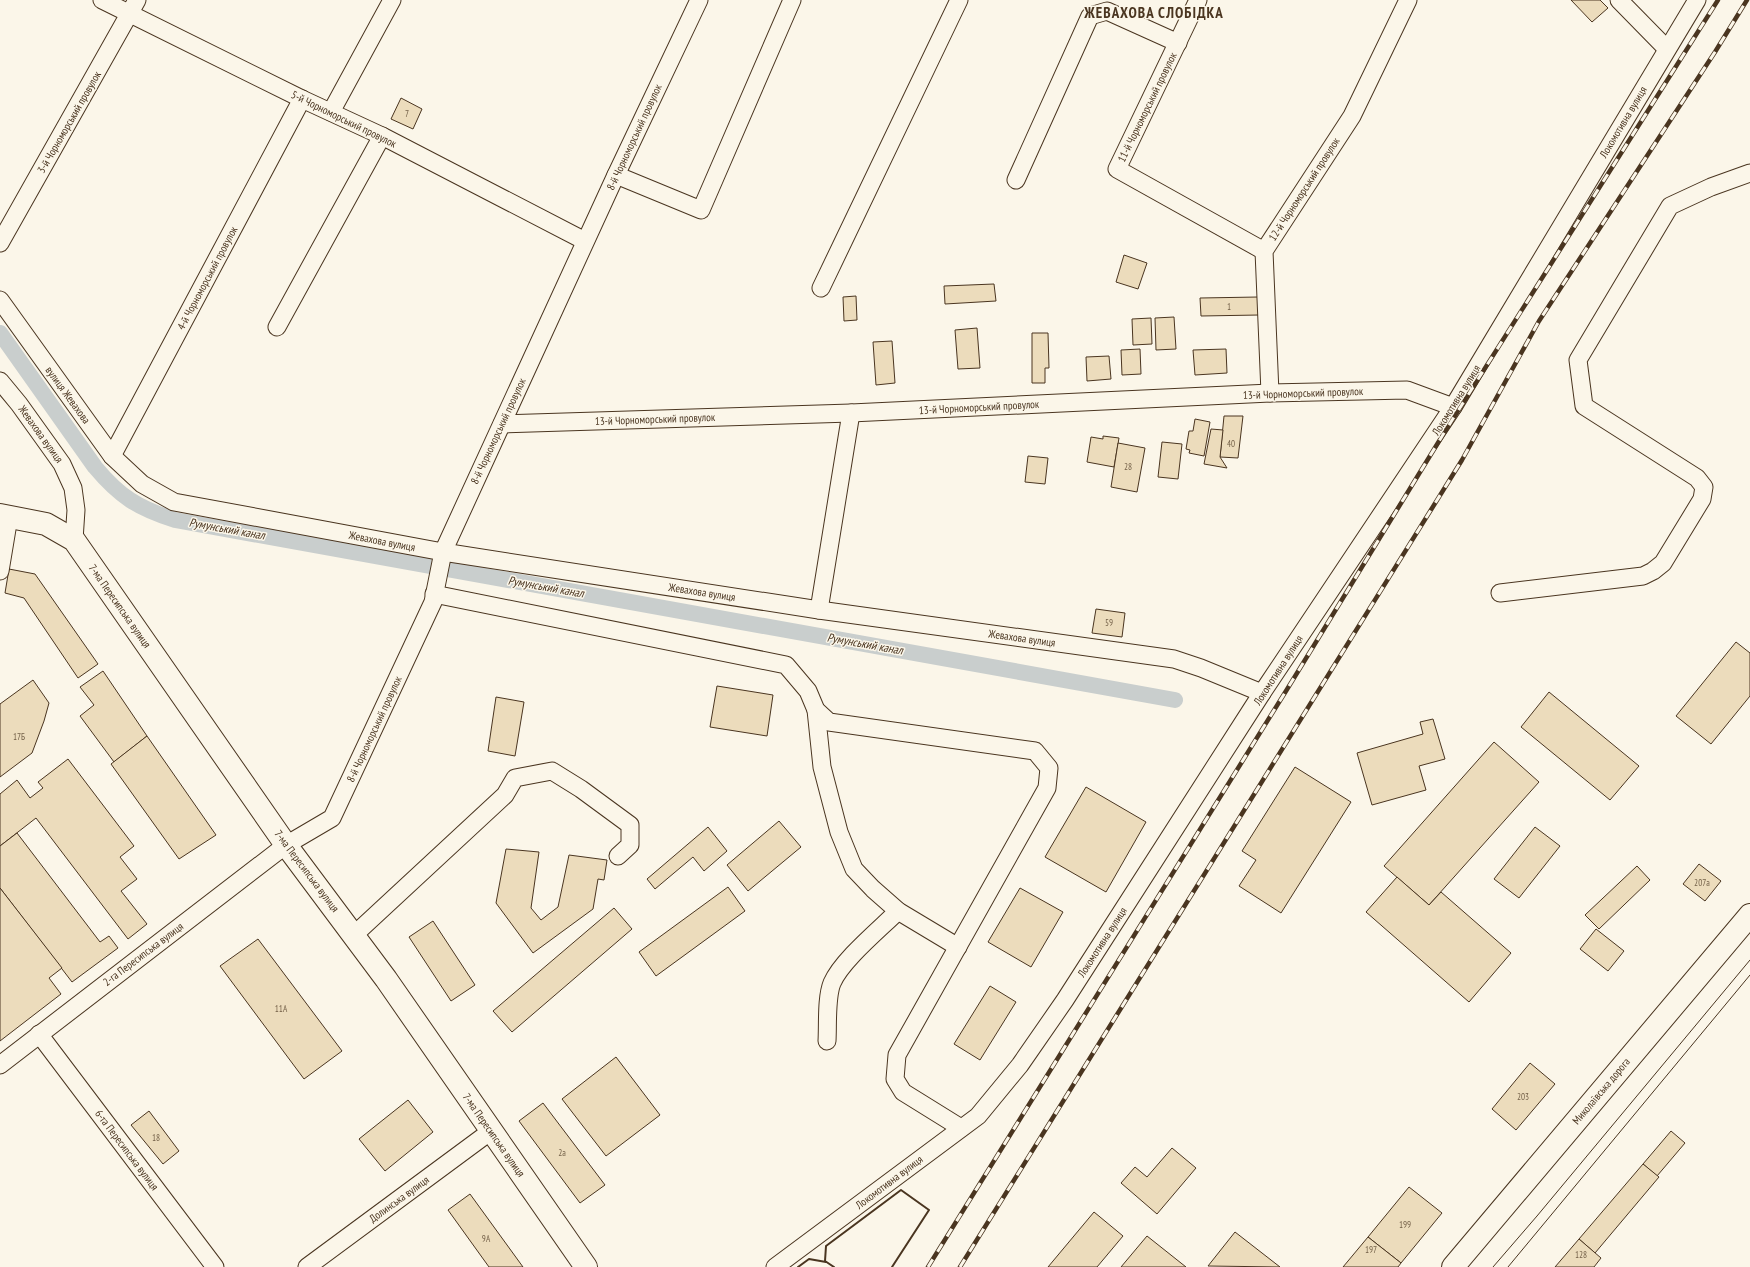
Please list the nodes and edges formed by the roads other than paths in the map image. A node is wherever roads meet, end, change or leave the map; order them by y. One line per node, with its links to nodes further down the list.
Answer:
1 (102, 0): 10 (street, 5-й Чорноморський провулок)
2 (392, 0): 14 (street)
3 (699, 0): 17 (street, 8-й Чорноморський провулок)
4 (792, 0): 17 (street)
5 (959, 0): 22 (street)
6 (1198, 0): 11 (street, 11-й Чорноморський провулок)
7 (1408, 0): 21 (street, 12-й Чорноморський провулок)
8 (1619, 0): 12 (street)
9 (1697, 0): 12 (street, Локомотивна вулиця)
10 (134, 7): 13 (street, 5-й Чорноморський провулок); 20 (street, 3-й Чорноморський провулок)
11 (1178, 44): 18 (street); 21 (street, 11-й Чорноморський провулок)
12 (1666, 48): 27 (street, Локомотивна вулиця)
13 (302, 99): 14 (street, 5-й Чорноморський провулок); 30 (street, 4-й Чорноморський провулок)
14 (331, 112): 15 (street, 5-й Чорноморський провулок)
15 (382, 136): 19 (street, 5-й Чорноморський провулок); 24 (street)
16 (1750, 173): 37 (street)
17 (616, 175): 19 (street, 8-й Чорноморський провулок)
18 (1016, 180)
19 (585, 241): 29 (street, 8-й Чорноморський провулок)
20 (0, 243)
21 (1264, 252): 26 (street, 12-й Чорноморський провулок)
22 (821, 288)
23 (0, 300): 30 (street, вулиця Жевахова)
24 (277, 328)
25 (0, 381): 33 (street, Жевахова вулиця)
26 (1270, 393): 27 (street, 13-й Чорноморський провулок); 28 (street, 13-й Чорноморський провулок)
27 (1453, 407): 39 (street, Локомотивна вулиця)
28 (851, 413): 29 (street, 13-й Чорноморський провулок); 38 (street)
29 (502, 424): 34 (street, 8-й Чорноморський провулок)
30 (112, 456): 31 (street, вулиця Жевахова)
31 (142, 484): 34 (street, Жевахова вулиця)
32 (5, 516): 33 (main road, 7-ма Пересипська вулиця); 35 (street)
33 (74, 540): 41 (main road, 7-ма Пересипська вулиця)
34 (443, 552): 36 (street, 8-й Чорноморський провулок); 38 (street, Жевахова вулиця)
35 (0, 571)
36 (434, 594): 40 (street); 41 (street, 8-й Чорноморський провулок)
37 (1500, 594)
38 (819, 610): 39 (street, Жевахова вулиця)
39 (1262, 693): 50 (street, Локомотивна вулиця)
40 (816, 710): 43 (street); 46 (street)
41 (286, 845): 45 (main road, 7-ма Пересипська вулиця); 47 (street, 2-га Пересипська вулиця)
42 (618, 856): 45 (street)
43 (898, 911): 46 (street); 48 (street)
44 (1750, 915): 56 (main road, Миколаївська дорога)
45 (354, 935): 51 (main road, 7-ма Пересипська вулиця)
46 (958, 947): 50 (street)
47 (39, 1034): 49 (street, 2-га Пересипська вулиця); 52 (street, 6-та Пересипська вулиця)
48 (827, 1041)
49 (0, 1065)
50 (961, 1128): 55 (street, Локомотивна вулиця)
51 (491, 1131): 53 (street, Долинська вулиця); 54 (main road, 7-ма Пересипська вулиця)
52 (215, 1267)
53 (307, 1267)
54 (586, 1267)
55 (775, 1267)
56 (1453, 1267)

